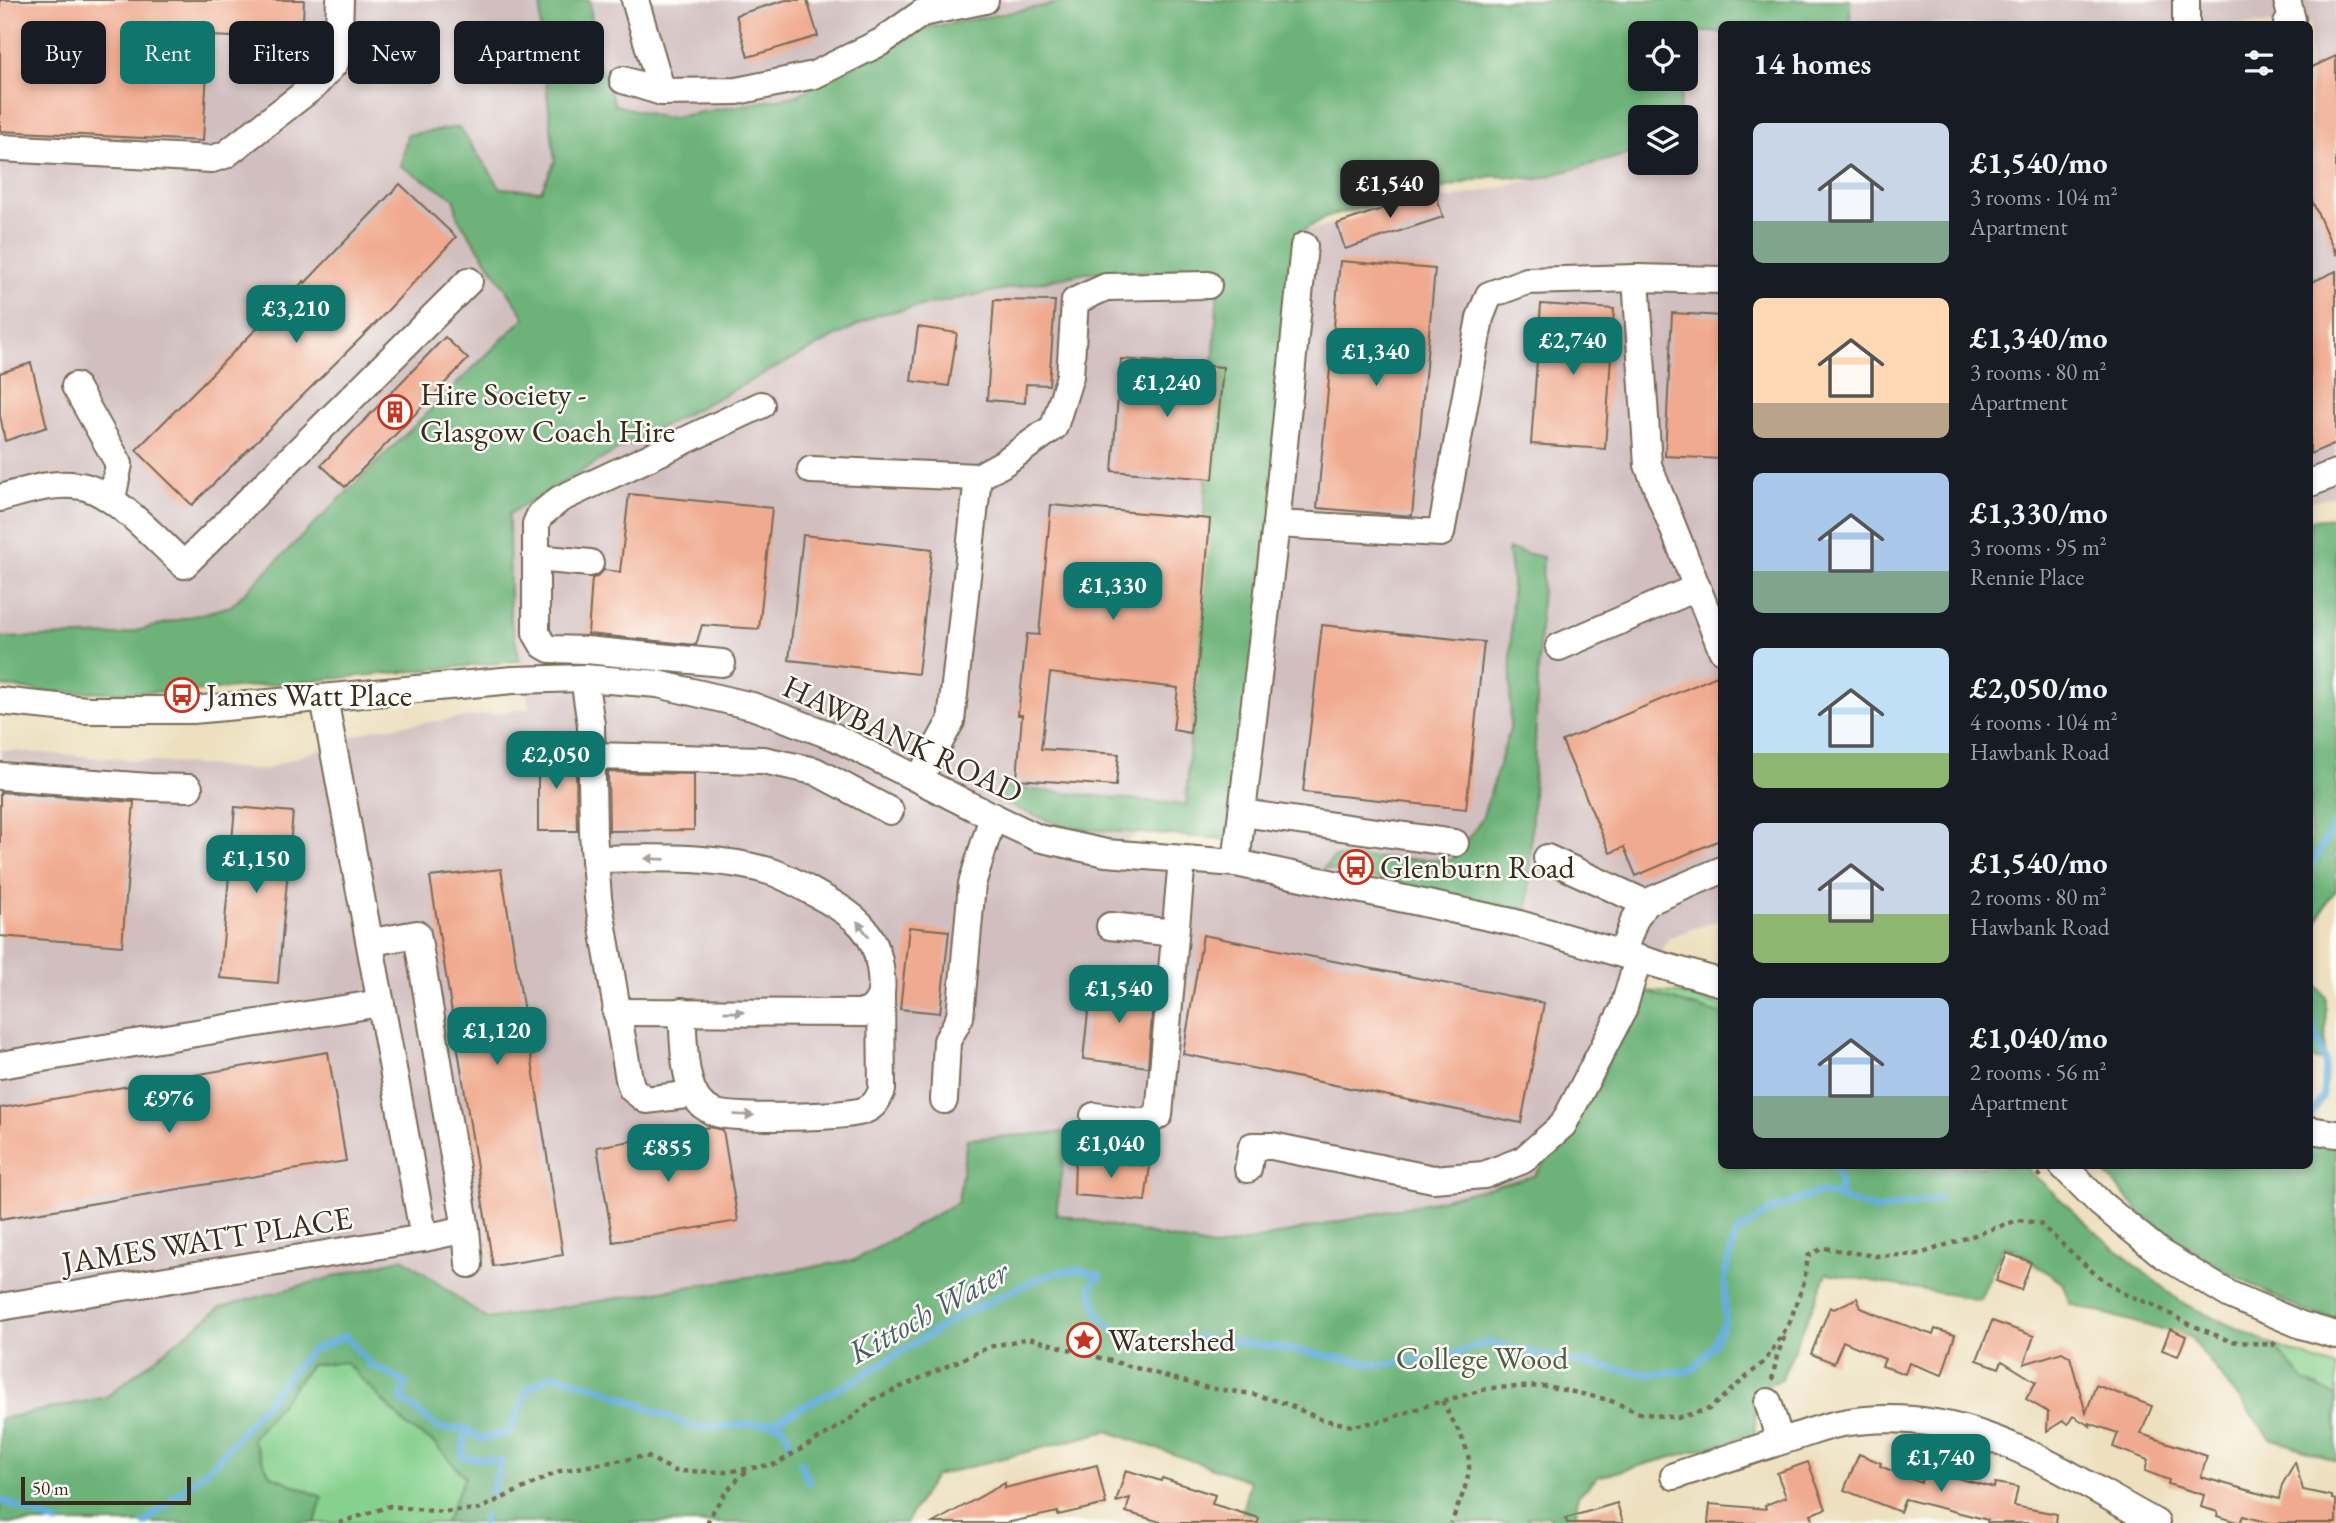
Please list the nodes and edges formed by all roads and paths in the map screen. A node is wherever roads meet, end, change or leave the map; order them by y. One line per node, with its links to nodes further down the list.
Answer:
1 (340, 0): 11 (street)
2 (635, 0): 10 (street)
3 (985, 0): 6 (street)
4 (2186, 0): 7 (street)
5 (2287, 0): 8 (street)
6 (920, 7): 10 (street)
7 (2186, 21)
8 (2290, 21)
9 (623, 80): 10 (street)
10 (662, 92)
11 (0, 148)
12 (1304, 246): 25 (street)
13 (1636, 278): 14 (street); 25 (street); 28 (street)
14 (1718, 280)
15 (469, 281): 24 (street)
16 (1208, 285): 21 (street)
17 (75, 386): 24 (street)
18 (761, 405): 26 (street)
19 (811, 470): 21 (street)
20 (2336, 472): 22 (street)
21 (978, 477): 37 (street)
22 (2313, 482)
23 (0, 498): 24 (street)
24 (112, 499)
25 (1276, 524): 40 (street)
26 (536, 558): 27 (street); 33 (street)
27 (590, 563)
28 (1696, 588): 29 (street); 30 (street)
29 (1718, 640)
30 (1559, 647)
31 (584, 678): 32 (street, HAWBANK ROAD); 33 (street, HAWBANK ROAD); 35 (street)
32 (324, 698): 34 (street, HAWBANK ROAD); 51 (street)
33 (718, 698): 37 (street, HAWBANK ROAD)
34 (0, 701)
35 (592, 756): 39 (street); 44 (street)
36 (0, 776): 38 (street)
37 (919, 779): 41 (street, HAWBANK ROAD)
38 (189, 788)
39 (890, 811)
40 (1242, 813): 42 (street); 46 (street)
41 (993, 816): 45 (street, HAWBANK ROAD); 60 (street)
42 (1455, 842)
43 (1547, 858): 48 (street)
44 (595, 859): 54 (street, one-way to 44); 56 (street)
45 (1182, 859): 46 (street, HAWBANK ROAD); 50 (street)
46 (1236, 863): 52 (street, HAWBANK ROAD)
47 (1718, 872): 48 (street)
48 (1645, 904): 52 (street)
49 (1110, 926): 50 (street)
50 (1175, 933): 61 (street)
51 (372, 942): 55 (street); 66 (street)
52 (1630, 956): 53 (street, HAWBANK ROAD); 64 (street)
53 (1718, 982)
54 (881, 996): 57 (street, one-way to 54); 59 (street, one-way to 54)
55 (380, 1003): 58 (street); 67 (street)
56 (616, 1012): 57 (street); 59 (street)
57 (682, 1012): 59 (street)
58 (0, 1065)
59 (694, 1094)
60 (944, 1100)
61 (1094, 1116)
62 (2313, 1130): 63 (street)
63 (2336, 1134)
64 (1248, 1169)
65 (2066, 1169): 71 (street)
66 (466, 1228): 67 (street, JAMES WATT PLACE); 68 (street)
67 (424, 1238): 69 (street, JAMES WATT PLACE)
68 (469, 1264)
69 (0, 1307)
70 (1789, 1324): 72 (path); 73 (path); 74 (path)
71 (2336, 1335)
72 (2275, 1342)
73 (1442, 1401): 76 (path); 80 (path)
74 (1768, 1402): 75 (street)
75 (1780, 1441): 77 (street); 81 (street)
76 (750, 1468): 78 (path); 79 (path)
77 (1674, 1476)
78 (339, 1523)
79 (707, 1523)
80 (1451, 1523)
81 (2156, 1523)

